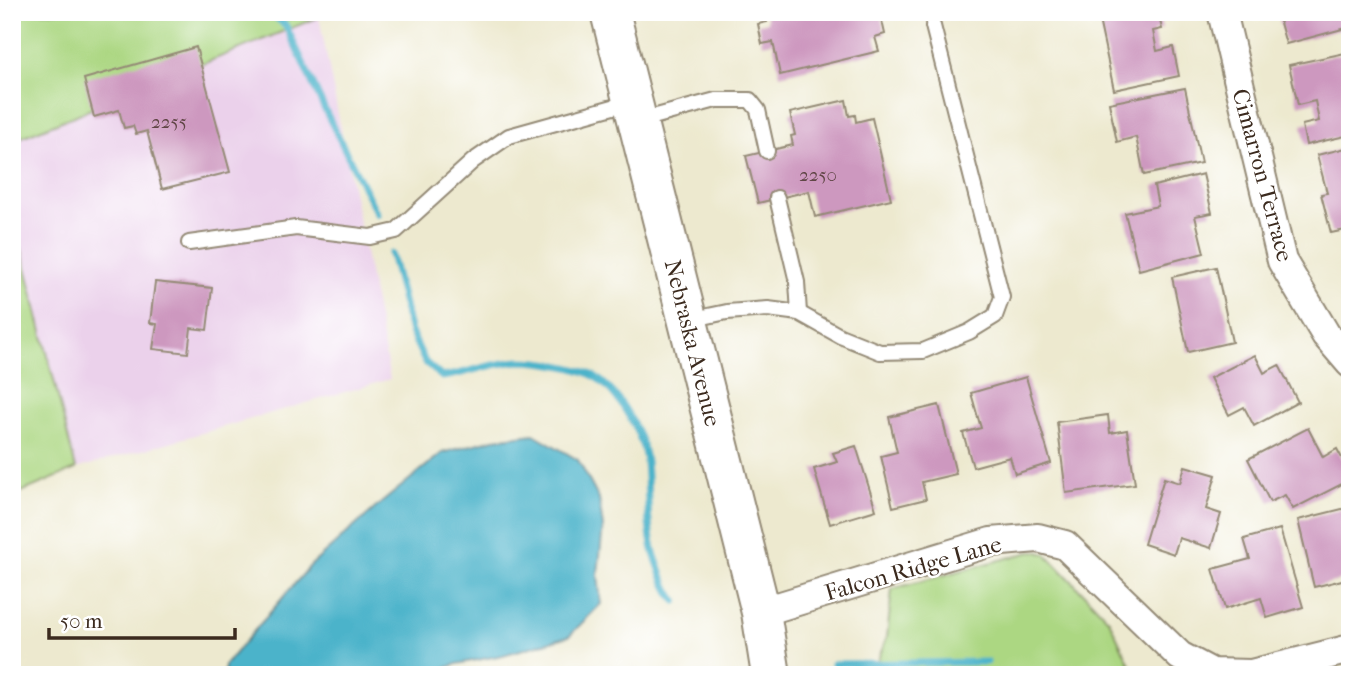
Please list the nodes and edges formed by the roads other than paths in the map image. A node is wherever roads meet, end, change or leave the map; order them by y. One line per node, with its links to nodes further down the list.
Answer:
1 (610, 12): 4 (main road, Nebraska Avenue)
2 (1222, 12): 10 (street, Cimarron Terrace)
3 (933, 26): 8 (lane)
4 (635, 111): 5 (lane); 7 (lane); 9 (main road, Nebraska Avenue)
5 (767, 151)
6 (777, 198): 8 (lane)
7 (189, 243)
8 (799, 313): 9 (lane)
9 (687, 320): 11 (main road, Nebraska Avenue)
10 (1350, 363)
11 (761, 611): 12 (street, Falcon Ridge Lane); 13 (main road, Nebraska Avenue)
12 (1350, 649)
13 (771, 675)

